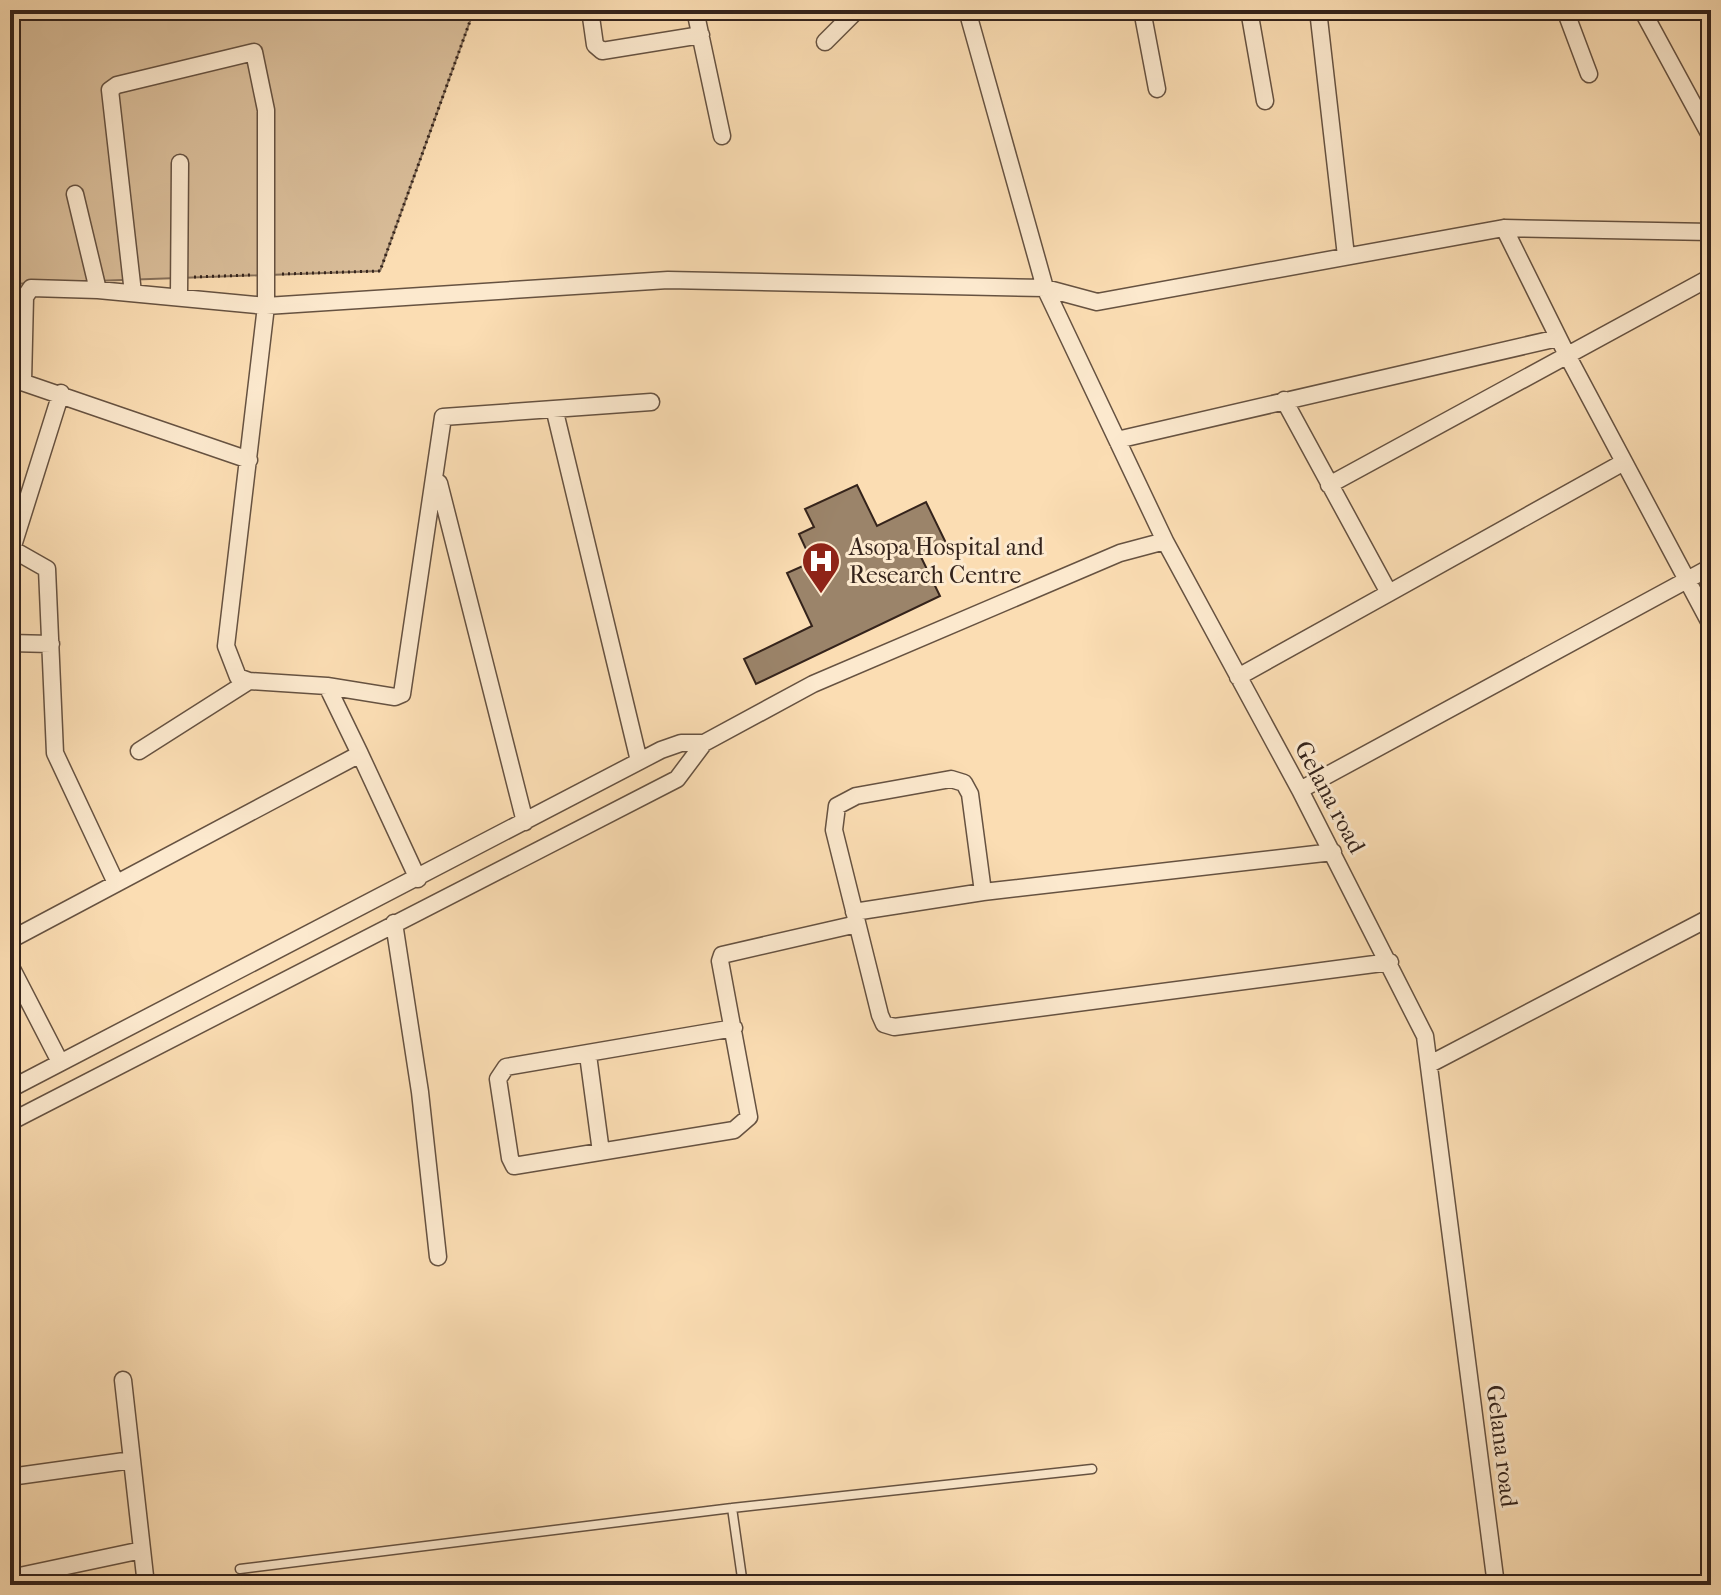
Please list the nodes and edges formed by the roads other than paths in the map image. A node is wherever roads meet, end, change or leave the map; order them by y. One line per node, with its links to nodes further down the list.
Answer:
1 (590, 10): 10 (street)
2 (695, 10): 10 (street)
3 (857, 10): 11 (street)
4 (967, 10): 23 (street, Gelana road)
5 (1142, 10): 13 (street)
6 (1249, 10): 14 (street)
7 (1318, 10): 21 (street)
8 (1565, 10): 12 (street)
9 (1642, 10): 16 (street)
10 (701, 35): 15 (street)
11 (825, 42)
12 (1589, 74)
13 (1157, 89)
14 (1265, 101)
15 (722, 136)
16 (1711, 137)
17 (180, 163): 26 (street)
18 (75, 194): 24 (street)
19 (1504, 228): 20 (street); 21 (street); 28 (street)
20 (1711, 232)
21 (1346, 256): 23 (street)
22 (1711, 277): 28 (street)
23 (1045, 288): 27 (street); 34 (street, Gelana road)
24 (98, 290): 25 (street); 29 (street)
25 (133, 293): 26 (street); 27 (street)
26 (179, 296): 27 (street)
27 (266, 306): 35 (street)
28 (1562, 346): 31 (street); 36 (street); 38 (street)
29 (16, 380): 30 (street)
30 (61, 393): 35 (street); 40 (street)
31 (1284, 400): 34 (street); 38 (street)
32 (651, 402): 33 (street)
33 (555, 412): 37 (street); 53 (street)
34 (1117, 440): 39 (street, Gelana road)
35 (249, 460): 48 (street)
36 (1624, 462): 42 (street); 43 (street)
37 (437, 474): 49 (street); 55 (street)
38 (1329, 485): 43 (street)
39 (1165, 541): 47 (street, Gelana road); 50 (street)
40 (11, 549): 46 (street)
41 (1711, 567): 42 (street)
42 (1687, 580): 44 (street); 54 (street)
43 (1389, 593): 47 (street)
44 (1711, 625)
45 (10, 643): 46 (street)
46 (51, 644): 58 (street)
47 (1238, 677): 54 (street, Gelana road)
48 (249, 681): 49 (street); 51 (street)
49 (327, 686): 52 (street)
50 (704, 743): 53 (street); 62 (street)
51 (139, 751)
52 (360, 754): 57 (street); 58 (street)
53 (639, 761): 55 (street)
54 (1300, 790): 56 (street, Gelana road)
55 (525, 822): 57 (street)
56 (1333, 852): 59 (street); 64 (street, Gelana road)
57 (418, 879): 68 (street)
58 (116, 883): 63 (street)
59 (983, 892): 61 (street); 61 (street)
60 (1711, 917): 69 (street)
61 (856, 918): 64 (street); 66 (street)
62 (394, 923): 71 (street); 73 (street)
63 (10, 940)
64 (1390, 962): 69 (street, Gelana road)
65 (10, 965): 68 (street)
66 (734, 1028): 67 (street); 72 (street)
67 (588, 1055): 72 (street); 72 (street)
68 (60, 1062): 70 (street)
69 (1430, 1064): 84 (street, Gelana road)
70 (10, 1092): 71 (street)
71 (16, 1118)
72 (601, 1152)
73 (438, 1257)
74 (123, 1380): 75 (street)
75 (132, 1460): 77 (street); 79 (street)
76 (1092, 1469): 78 (lane)
77 (10, 1477)
78 (732, 1508): 80 (lane); 83 (lane)
79 (142, 1550): 81 (street); 82 (street)
80 (240, 1569)
81 (10, 1578)
82 (146, 1585)
83 (743, 1585)
84 (1496, 1585)

